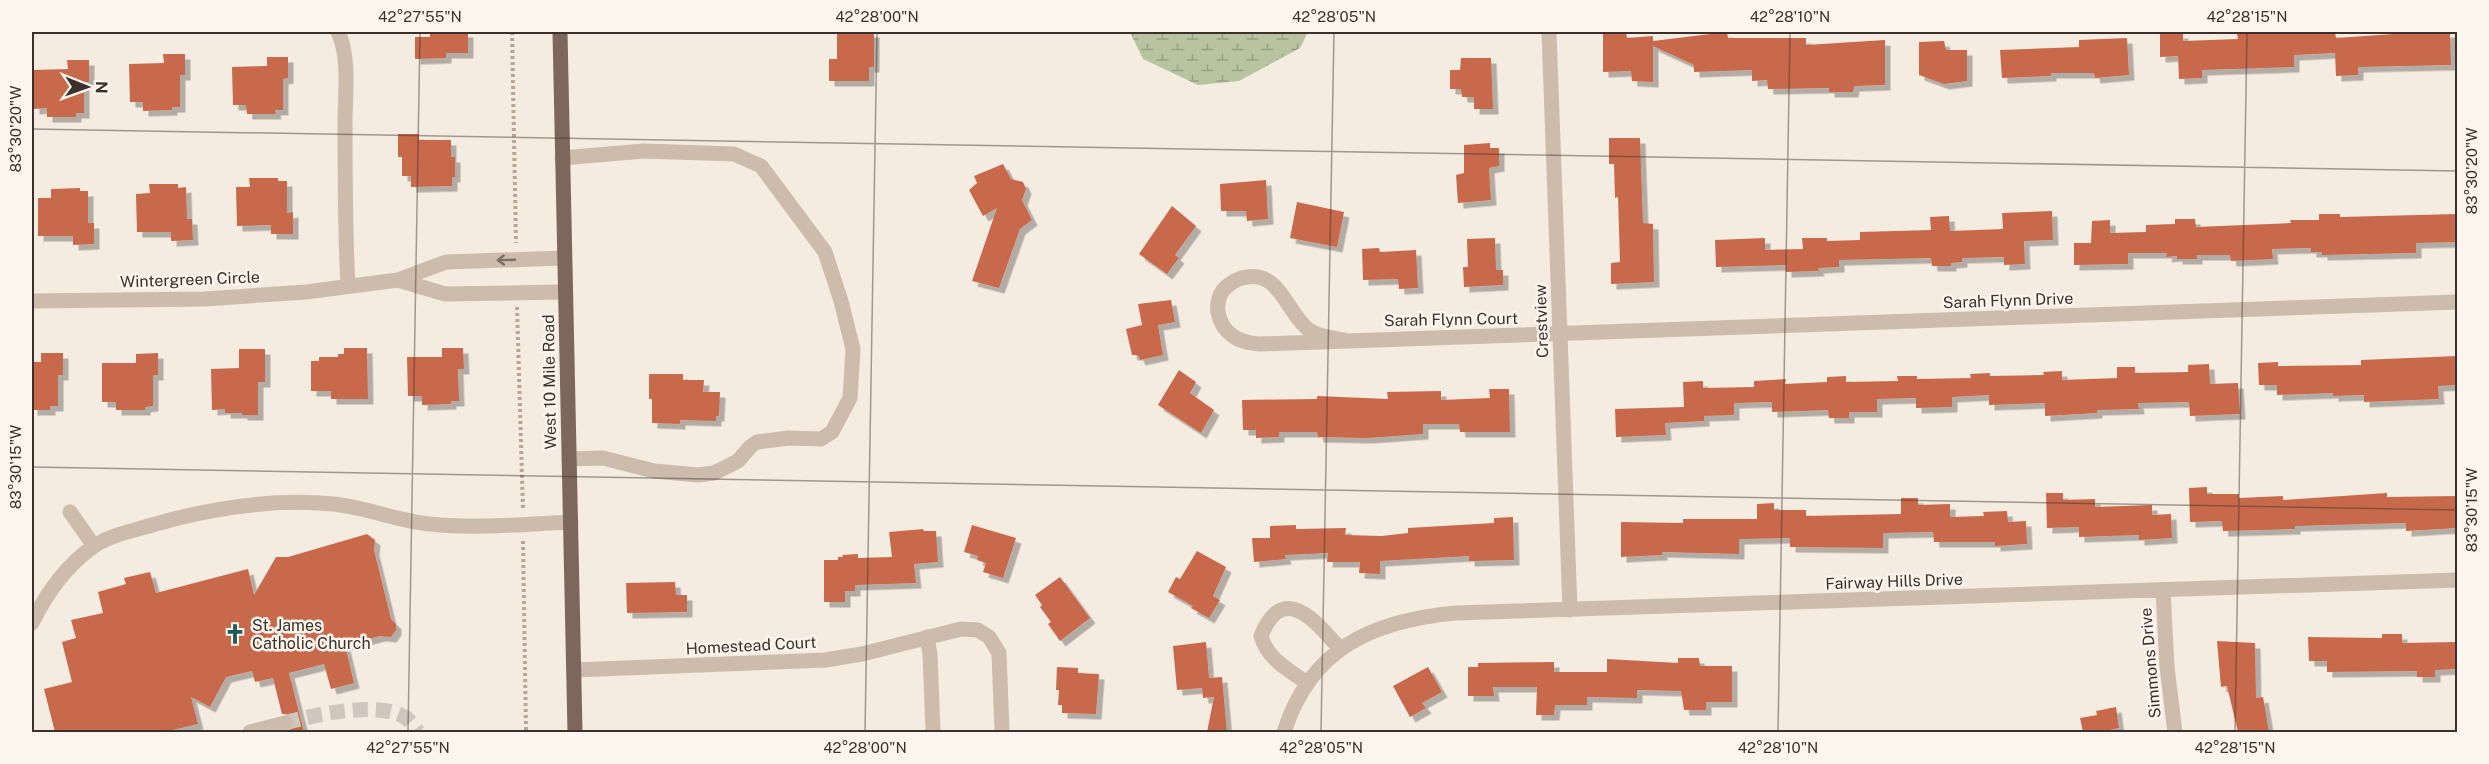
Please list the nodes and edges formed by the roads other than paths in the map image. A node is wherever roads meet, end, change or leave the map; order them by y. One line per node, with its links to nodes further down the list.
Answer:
1 (338, 32): 7 (street)
2 (560, 32): 4 (main road, West 10 Mile Road)
3 (1549, 32): 11 (street, Crestview)
4 (562, 158): 5 (main road, West 10 Mile Road); 13 (street)
5 (564, 258): 6 (street, Wintergreen Circle, one-way to 6); 8 (main road, West 10 Mile Road)
6 (398, 280): 7 (street, Wintergreen Circle); 8 (street, Wintergreen Circle)
7 (348, 286): 9 (street, Wintergreen Circle)
8 (565, 292): 13 (main road, West 10 Mile Road)
9 (32, 302)
10 (2457, 302): 11 (street, Sarah Flynn Drive)
11 (1560, 334): 12 (street, Sarah Flynn Court); 19 (street, Crestview)
12 (1344, 340): 12 (street, Sarah Flynn Court)
13 (569, 459): 15 (main road, West 10 Mile Road)
14 (70, 512): 16 (street)
15 (571, 522): 16 (street); 23 (main road, West 10 Mile Road)
16 (94, 546): 20 (street)
17 (2457, 580): 18 (street, Fairway Hills Drive)
18 (2163, 590): 19 (street, Fairway Hills Drive); 31 (street, Simmons Drive)
19 (1570, 610): 22 (street, Fairway Hills Drive)
20 (32, 623)
21 (927, 637): 23 (street, Homestead Court); 28 (street); 29 (street, Homestead Court)
22 (1340, 650): 24 (street, Fairway Hills Drive); 24 (street)
23 (574, 670): 27 (main road, West 10 Mile Road)
24 (1307, 683): 30 (street, Fairway Hills Drive)
25 (285, 723): 26 (street)
26 (250, 732)
27 (575, 732)
28 (933, 732)
29 (1002, 732)
30 (1284, 732)
31 (2175, 732)

